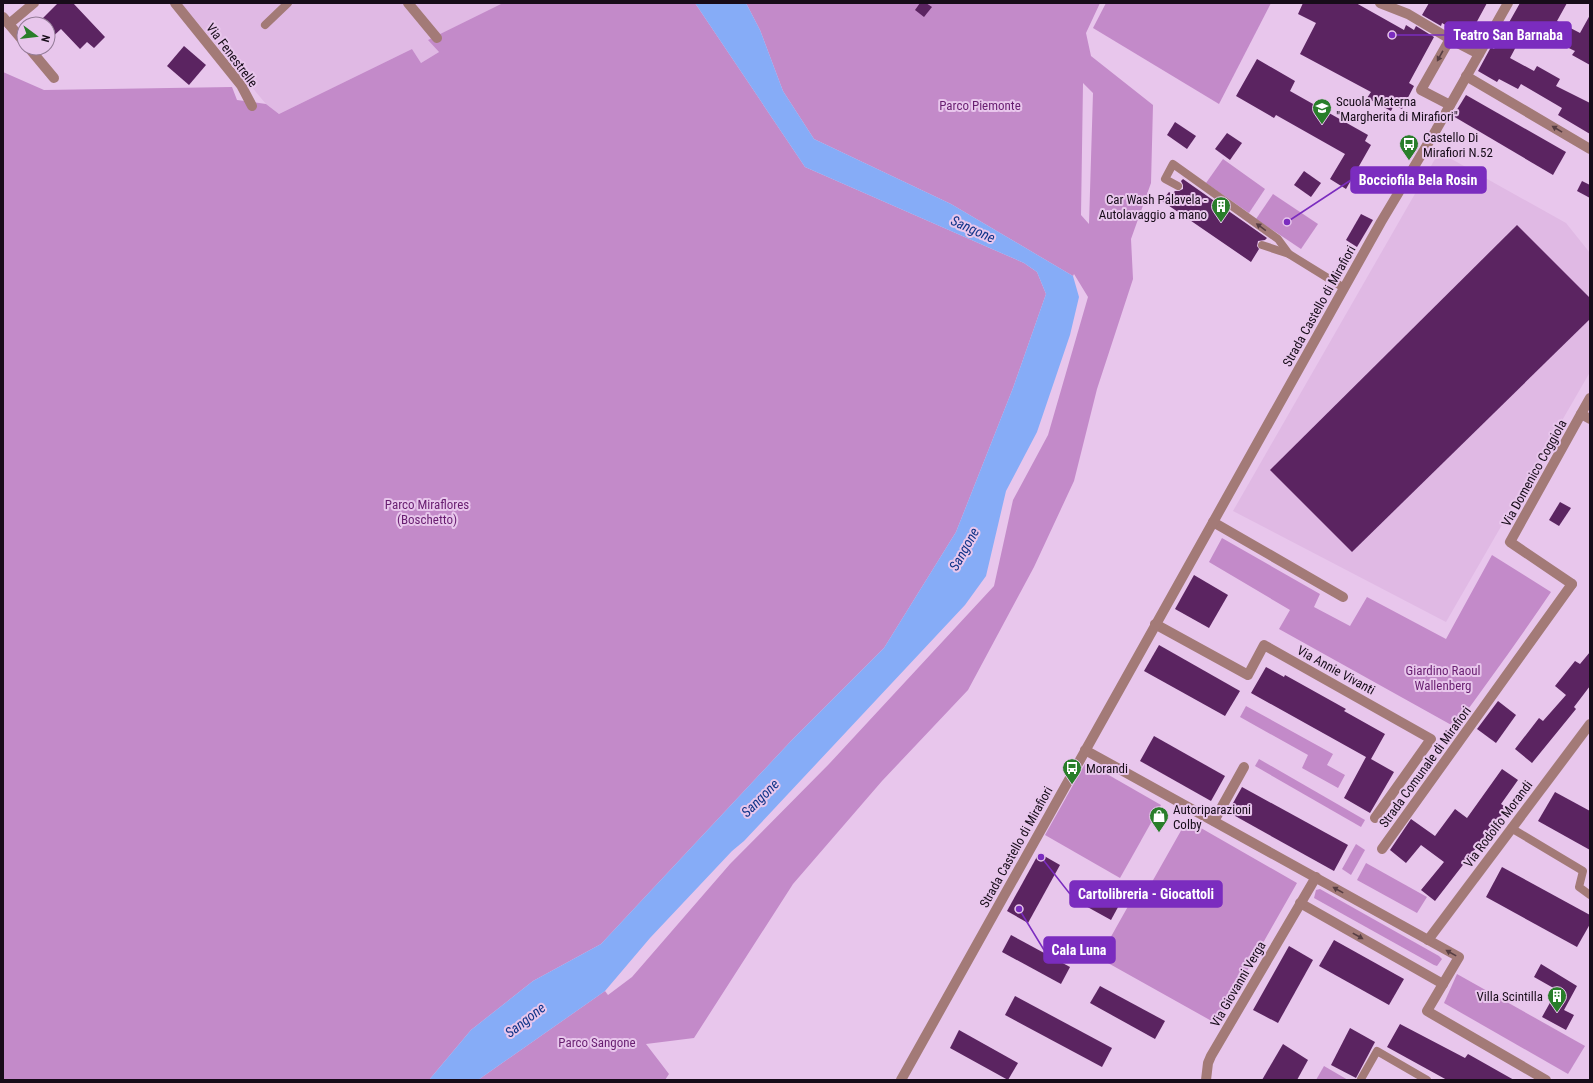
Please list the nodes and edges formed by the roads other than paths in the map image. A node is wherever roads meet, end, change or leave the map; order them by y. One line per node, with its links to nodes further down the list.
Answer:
1 (34, 3): 7 (street)
2 (175, 3): 17 (street, Via Fenestrelle)
3 (288, 3): 8 (lane)
4 (408, 3): 10 (street)
5 (1380, 3): 11 (street)
6 (1508, 3): 12 (street, Strada Castello di Mirafiori)
7 (6, 21): 9 (street)
8 (265, 25)
9 (16, 33)
10 (437, 38)
11 (1450, 39): 12 (street); 16 (street, one-way to 16)
12 (1480, 54): 14 (street, Strada Castello di Mirafiori)
13 (36, 56): 15 (street)
14 (1466, 76): 16 (street, Strada Castello di Mirafiori); 18 (street, one-way to 14)
15 (54, 78)
16 (1450, 105): 22 (street, Strada Castello di Mirafiori)
17 (252, 106)
18 (1590, 149)
19 (1178, 186): 21 (lane, one-way to 19)
20 (1262, 245): 21 (lane)
21 (1289, 254): 22 (lane)
22 (1344, 288): 25 (street, Strada Castello di Mirafiori)
23 (1590, 398): 24 (street, Via Domenico Coggiola)
24 (1586, 416): 26 (street, Via Domenico Coggiola)
25 (1213, 522): 27 (street); 28 (street, Strada Castello di Mirafiori)
26 (1572, 584): 35 (street, Strada Comunale di Mirafiori)
27 (1343, 598)
28 (1155, 624): 30 (street, Strada Castello di Mirafiori); 32 (street, Via Annie Vivanti)
29 (1590, 724): 34 (street, Via Rodolfo Morandi)
30 (1084, 750): 33 (street); 42 (street, Strada Castello di Mirafiori)
31 (1244, 767): 33 (street)
32 (1375, 818)
33 (1214, 821): 36 (street)
34 (1511, 828): 37 (lane); 39 (street, Via Rodolfo Morandi)
35 (1382, 849)
36 (1316, 877): 38 (street); 39 (street, one-way to 36)
37 (1590, 895)
38 (1300, 903): 40 (street, one-way to 40); 43 (street, Via Giovanni Verga)
39 (1428, 940): 40 (street, one-way to 39)
40 (1443, 984): 45 (street)
41 (1361, 1079): 44 (lane)
42 (901, 1080)
43 (1206, 1080)
44 (1427, 1080)
45 (1546, 1080)

